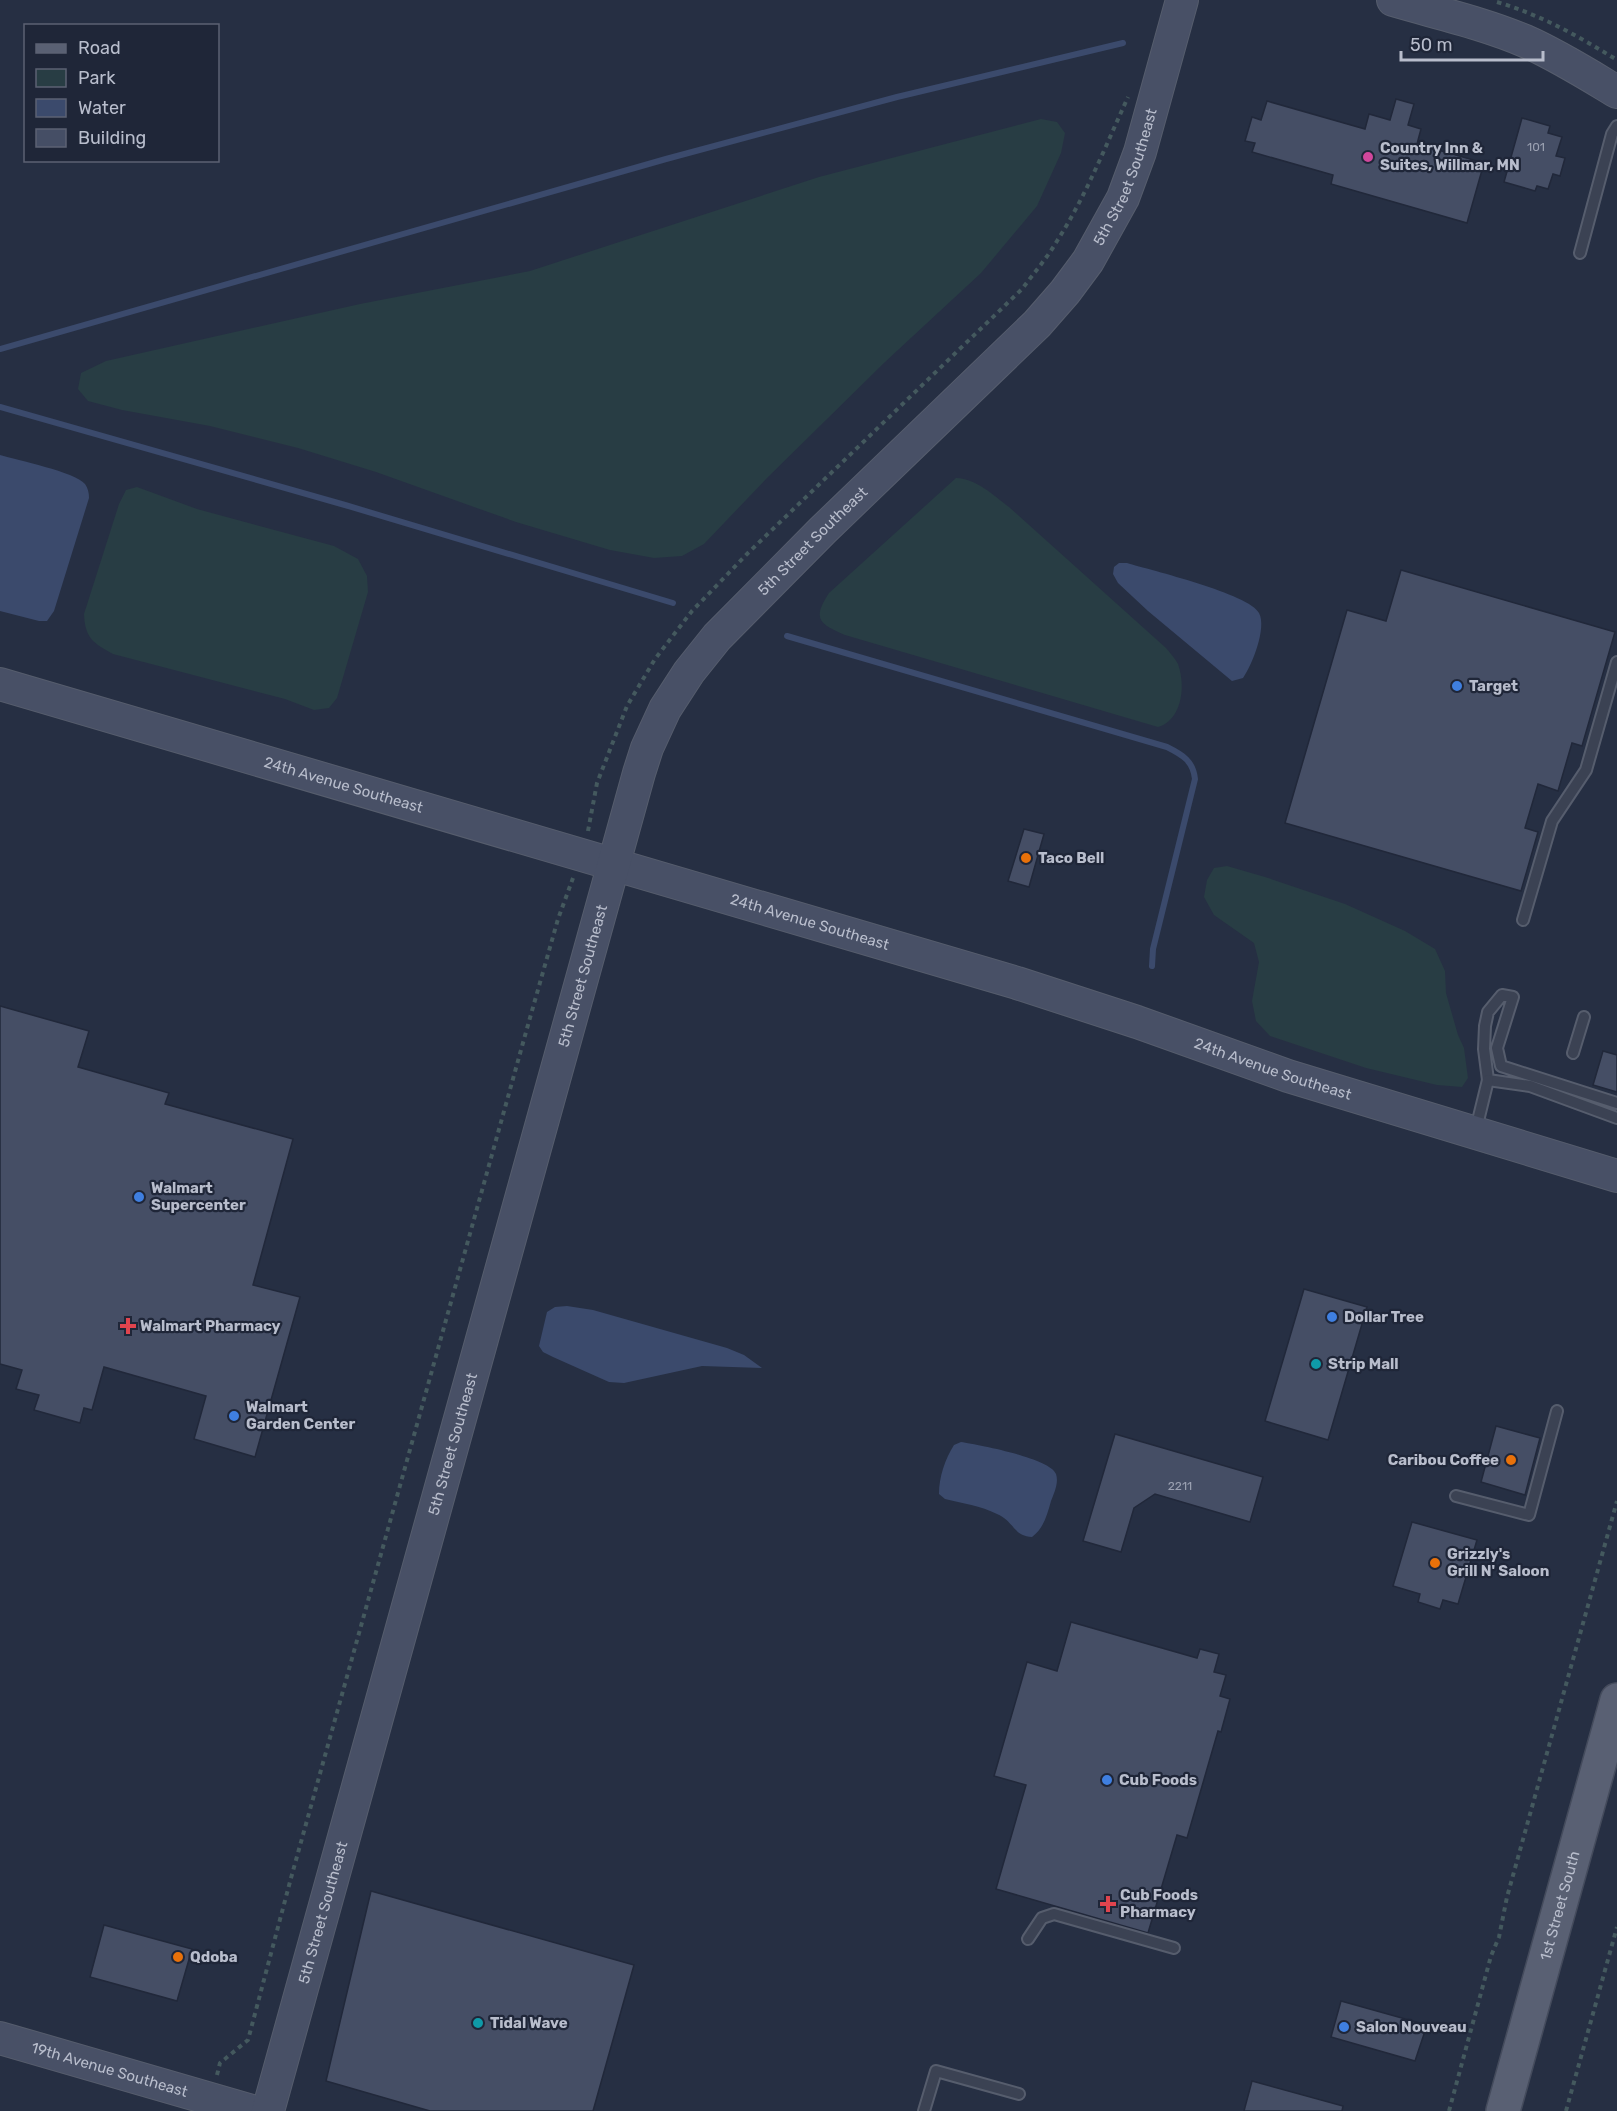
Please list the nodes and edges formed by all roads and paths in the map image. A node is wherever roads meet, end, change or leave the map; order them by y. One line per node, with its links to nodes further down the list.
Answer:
1 (1182, 0): 10 (street, 5th Street Southeast)
2 (1394, 0): 3 (street)
3 (1617, 92)
4 (1129, 93): 9 (path)
5 (1617, 126): 6 (lane)
6 (1580, 253)
7 (1617, 662): 11 (lane)
8 (0, 684): 9 (street, 24th Avenue Southeast)
9 (580, 854): 10 (street, 24th Avenue Southeast); 30 (path)
10 (614, 864): 19 (street, 24th Avenue Southeast); 32 (street, 5th Street Southeast)
11 (1523, 920)
12 (1584, 1017): 15 (lane)
13 (1485, 1026): 14 (lane); 14 (lane); 16 (lane)
14 (1502, 1033): 17 (lane)
15 (1573, 1053)
16 (1488, 1080): 18 (lane); 19 (lane)
17 (1617, 1103)
18 (1617, 1118)
19 (1475, 1133): 20 (street, 24th Avenue Southeast)
20 (1617, 1176)
21 (1557, 1411): 22 (lane)
22 (1456, 1496)
23 (1617, 1501): 34 (path)
24 (1617, 1700): 35 (main road, 1st Street South)
25 (1617, 1927): 36 (path)
26 (1028, 1939): 27 (lane)
27 (1174, 1948)
28 (0, 2038): 30 (street, 19th Avenue Southeast)
29 (1019, 2094): 33 (lane)
30 (211, 2099): 31 (street, 19th Avenue Southeast)
31 (252, 2111)
32 (268, 2111)
33 (924, 2111)
34 (1449, 2111)
35 (1503, 2111)
36 (1566, 2111)

